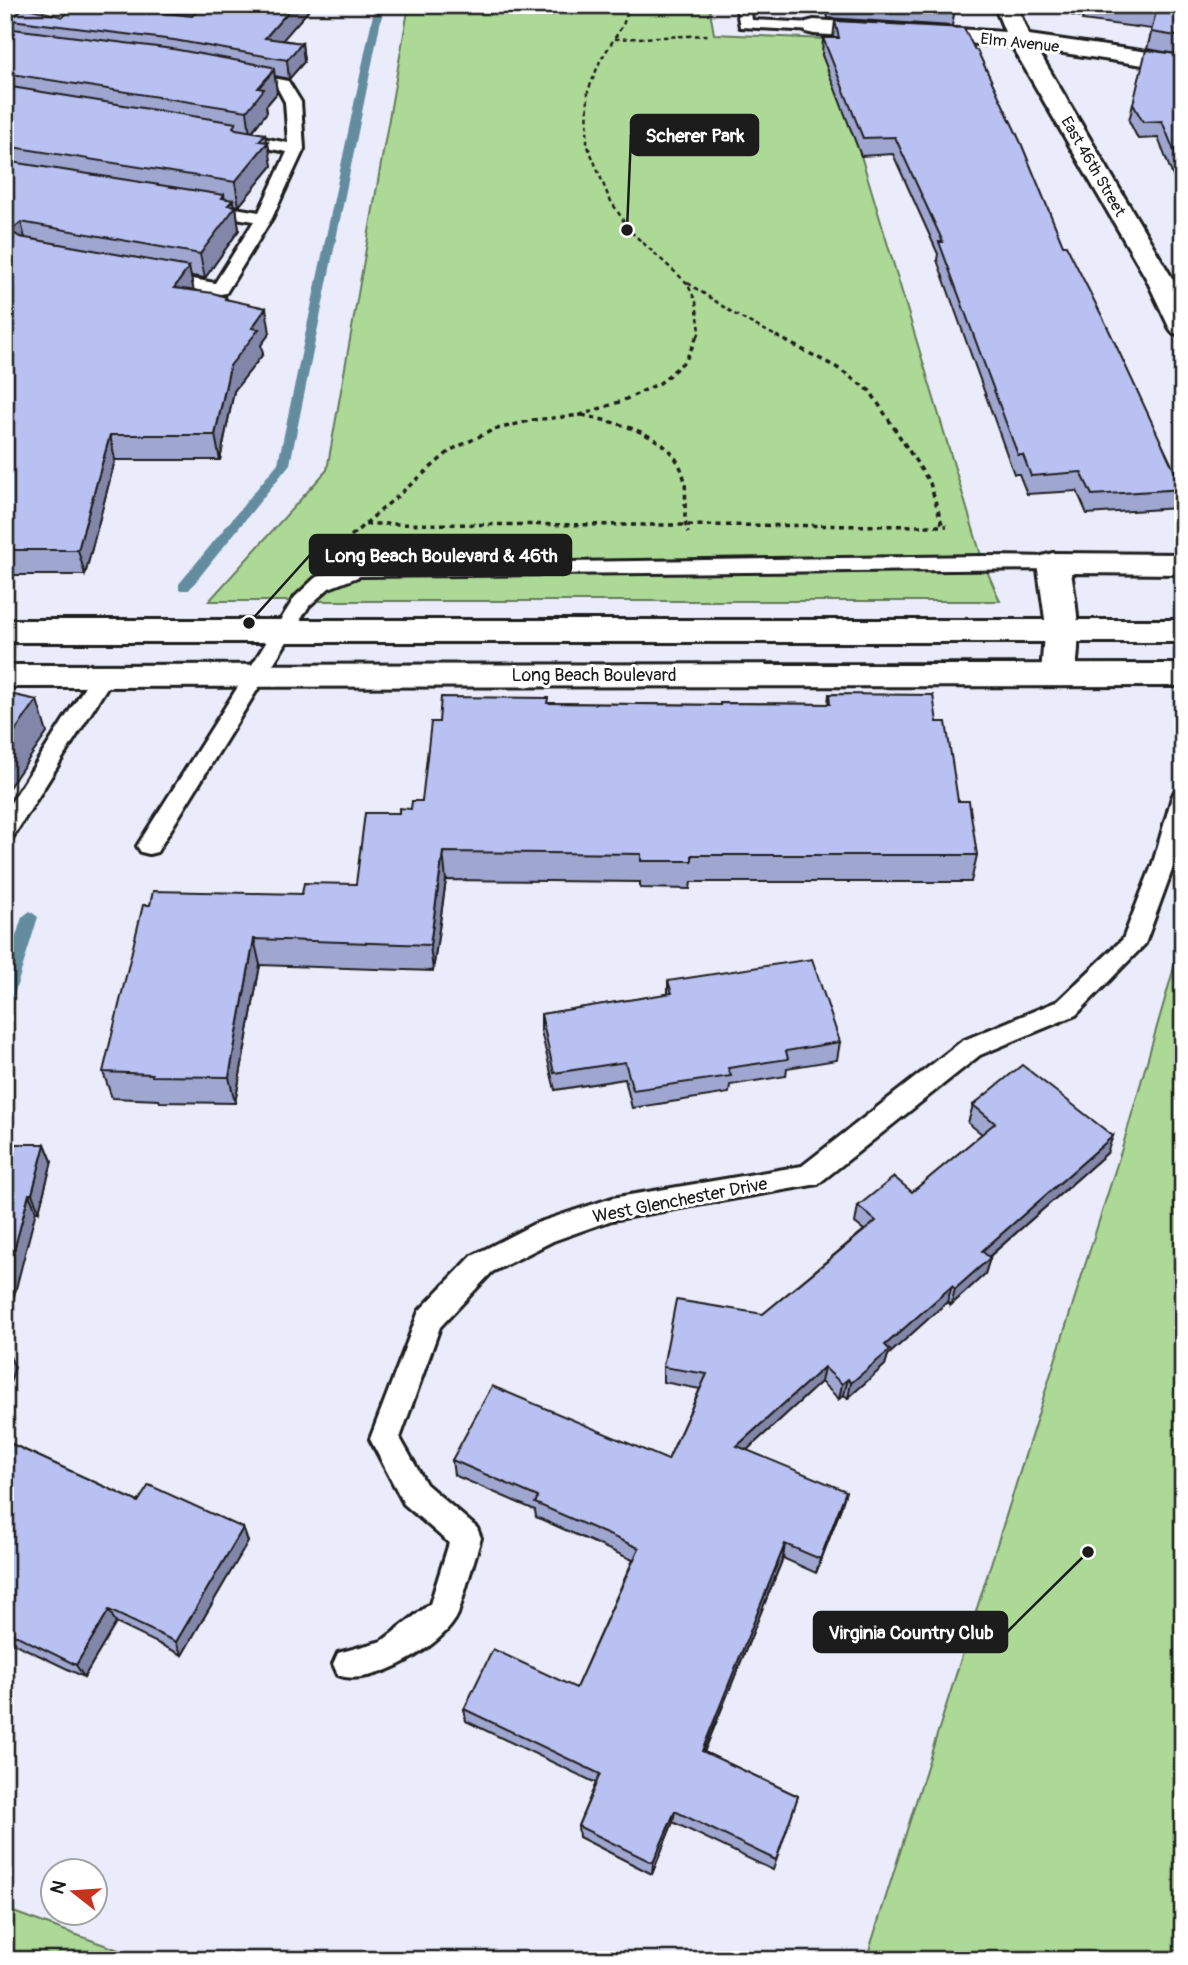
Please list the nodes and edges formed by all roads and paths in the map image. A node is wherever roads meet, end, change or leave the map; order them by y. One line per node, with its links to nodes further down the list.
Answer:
1 (630, 5): 9 (path)
2 (743, 5): 7 (lane)
3 (1004, 5): 10 (main road, East 46th Street)
4 (5, 6): 5 (lane)
5 (33, 7): 6 (lane); 11 (main road)
6 (116, 18)
7 (814, 27): 10 (main road, Elm Avenue)
8 (709, 35): 9 (path)
9 (614, 39): 20 (path)
10 (1020, 40): 12 (main road, Elm Avenue); 19 (main road, East 46th Street)
11 (10, 41)
12 (1183, 64)
13 (230, 75): 15 (lane)
14 (220, 134): 15 (lane)
15 (296, 149): 17 (lane)
16 (185, 205): 17 (lane)
17 (264, 218): 18 (lane)
18 (143, 275)
19 (1171, 278): 21 (main road, East 46th Street)
20 (687, 283): 22 (path); 23 (path)
21 (1183, 327)
22 (581, 415): 24 (path); 25 (path)
23 (942, 524)
24 (690, 537)
25 (345, 541)
26 (1053, 563): 27 (main road); 29 (lane); 30 (main road)
27 (1183, 564)
28 (5, 631): 29 (main road)
29 (283, 631): 30 (main road); 32 (lane)
30 (1063, 631): 31 (main road); 33 (main road)
31 (1183, 631)
32 (255, 675): 33 (main road, Long Beach Boulevard); 36 (main road, Long Beach Boulevard); 39 (lane)
33 (1058, 675): 34 (main road, Long Beach Boulevard)
34 (1183, 675)
35 (5, 676): 36 (main road, Long Beach Boulevard)
36 (103, 676): 38 (lane)
37 (1183, 797): 40 (lane, West Glenchester Drive)
38 (5, 831)
39 (149, 846)
40 (349, 1664)

